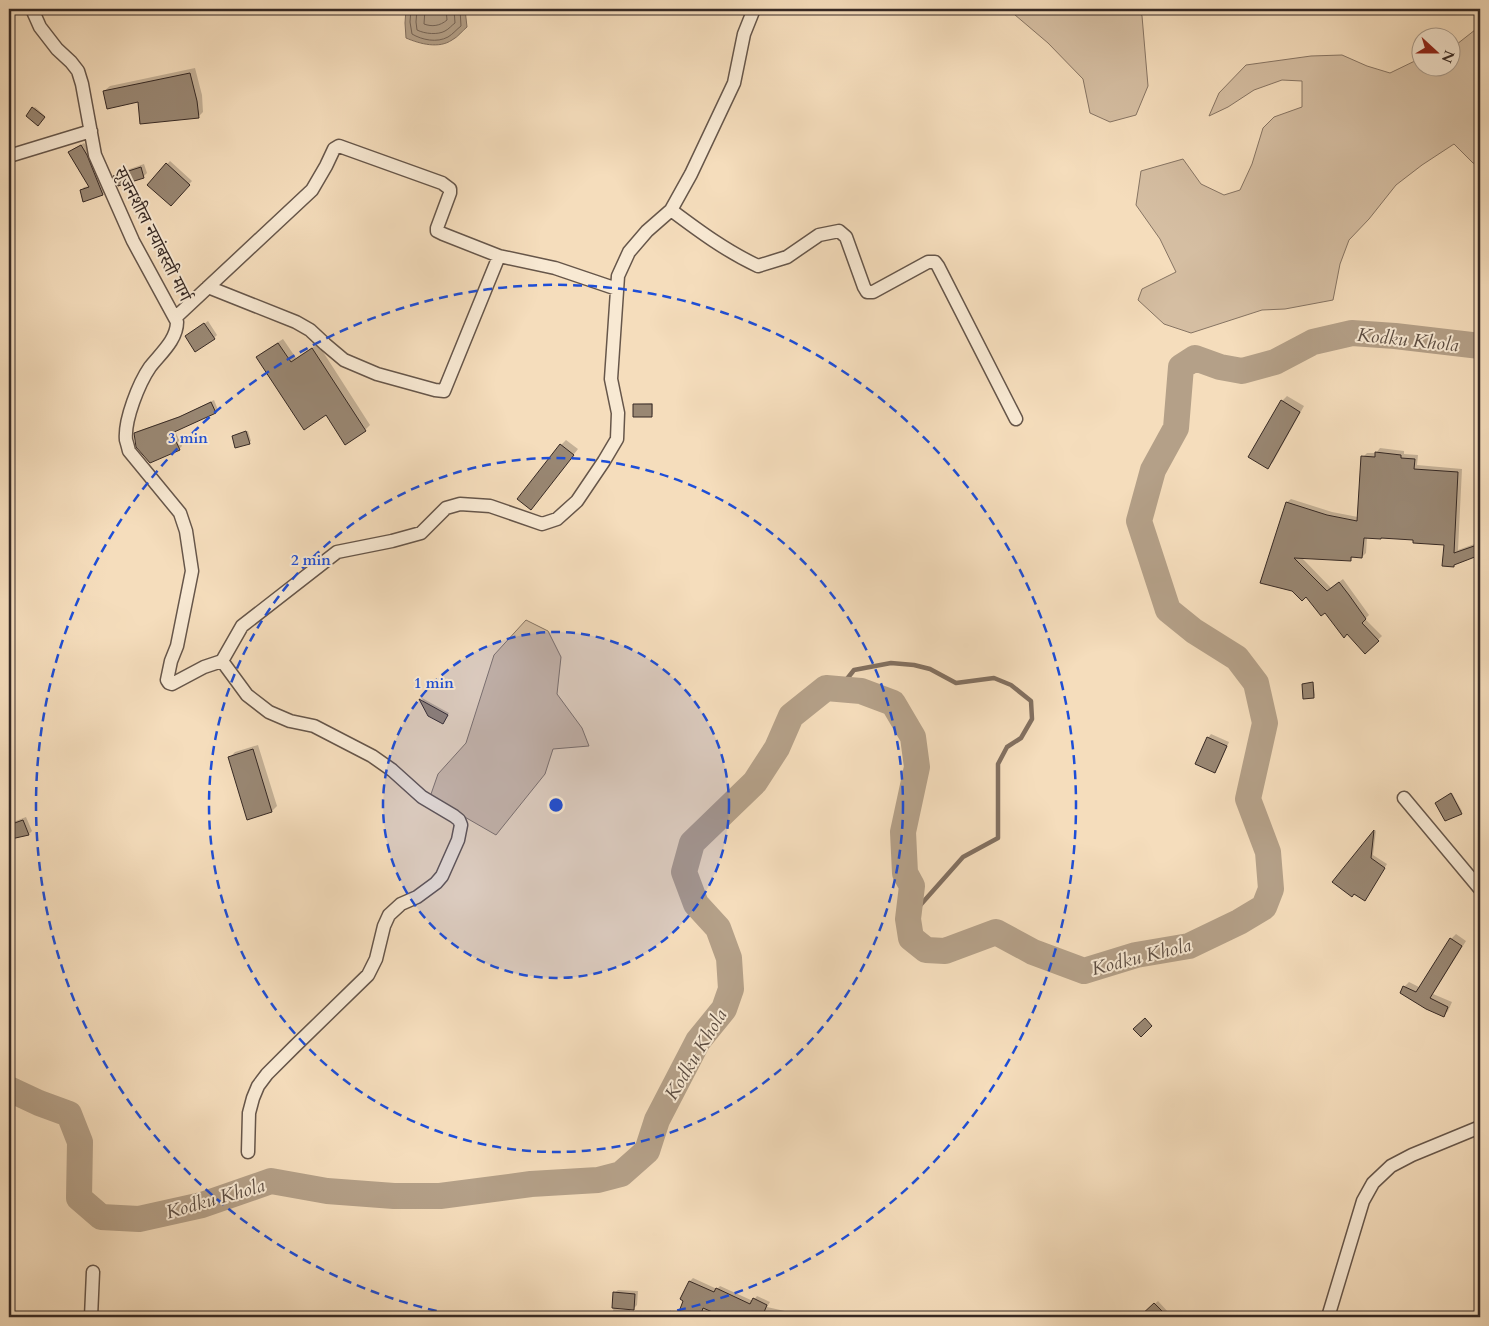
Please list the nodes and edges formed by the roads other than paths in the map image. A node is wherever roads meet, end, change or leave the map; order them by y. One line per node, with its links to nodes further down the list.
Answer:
1 (32, 9): 3 (street, सृजनशील नयांबस्ती मार्ग)
2 (754, 9): 5 (street)
3 (91, 131): 4 (street); 9 (street, सृजनशील नयांबस्ती मार्ग)
4 (9, 156)
5 (671, 210): 8 (street); 10 (street)
6 (500, 256): 7 (street); 7 (street); 8 (street)
7 (208, 287): 9 (street)
8 (617, 289): 11 (street)
9 (175, 318): 11 (street, सृजनशील नयांबस्ती मार्ग)
10 (1016, 420)
11 (222, 661): 15 (street)
12 (1404, 798): 13 (street)
13 (1480, 890)
14 (1480, 1127): 18 (street)
15 (248, 1152)
16 (94, 1272): 17 (street)
17 (91, 1317)
18 (1328, 1317)

